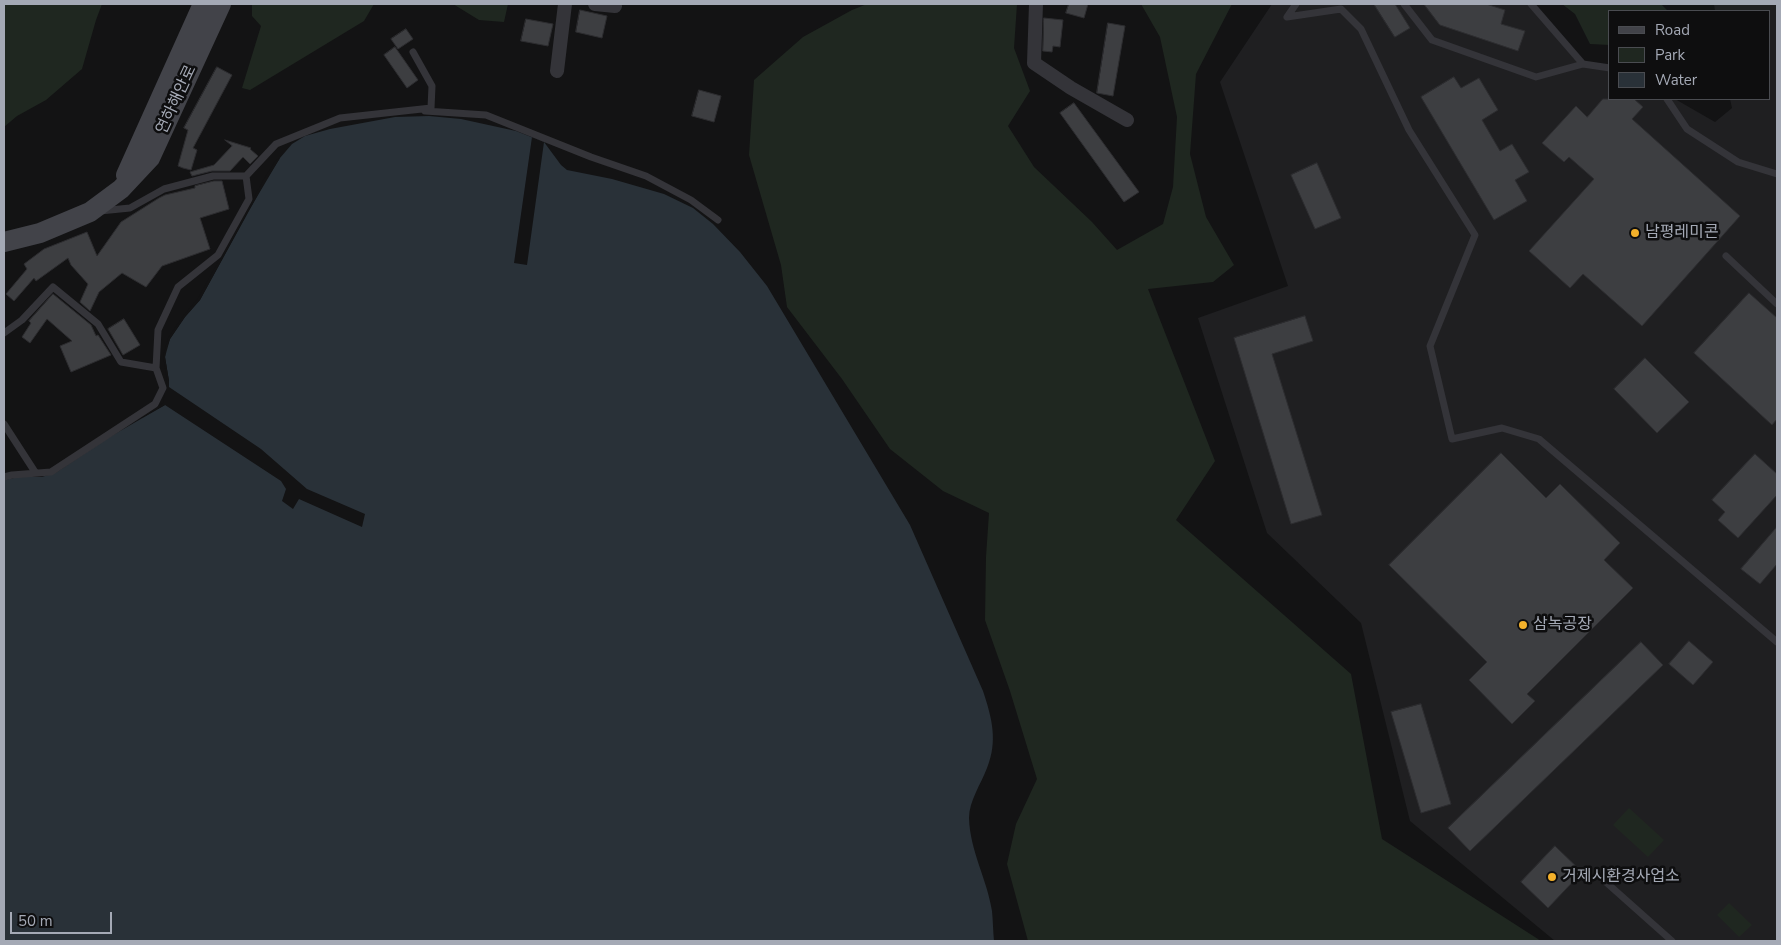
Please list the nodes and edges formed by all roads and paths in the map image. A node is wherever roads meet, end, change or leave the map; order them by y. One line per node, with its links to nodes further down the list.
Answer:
1 (203, 4): 19 (street, 연하해안로)
2 (221, 4): 19 (street, 연하해안로)
3 (564, 4): 13 (street)
4 (595, 4): 9 (street)
5 (1036, 4): 16 (street)
6 (1296, 4): 30 (lane)
7 (1404, 4): 11 (lane)
8 (1531, 4): 11 (lane)
9 (615, 6)
10 (413, 52): 15 (lane)
11 (1583, 64): 12 (lane)
12 (1608, 68)
13 (557, 71)
14 (1668, 100): 17 (lane)
15 (400, 110): 18 (lane); 21 (lane)
16 (1128, 120)
17 (1777, 174)
18 (246, 176): 20 (lane); 26 (lane)
19 (120, 188): 20 (street, 연하해안로)
20 (90, 212): 22 (street, 연하해안로)
21 (718, 220)
22 (4, 242)
23 (1726, 256): 24 (lane)
24 (1777, 304)
25 (4, 334): 26 (lane)
26 (156, 368): 28 (lane)
27 (4, 424): 28 (lane)
28 (35, 472): 29 (lane)
29 (4, 477)
30 (1777, 642)
31 (1599, 876): 32 (lane)
32 (1672, 941)

